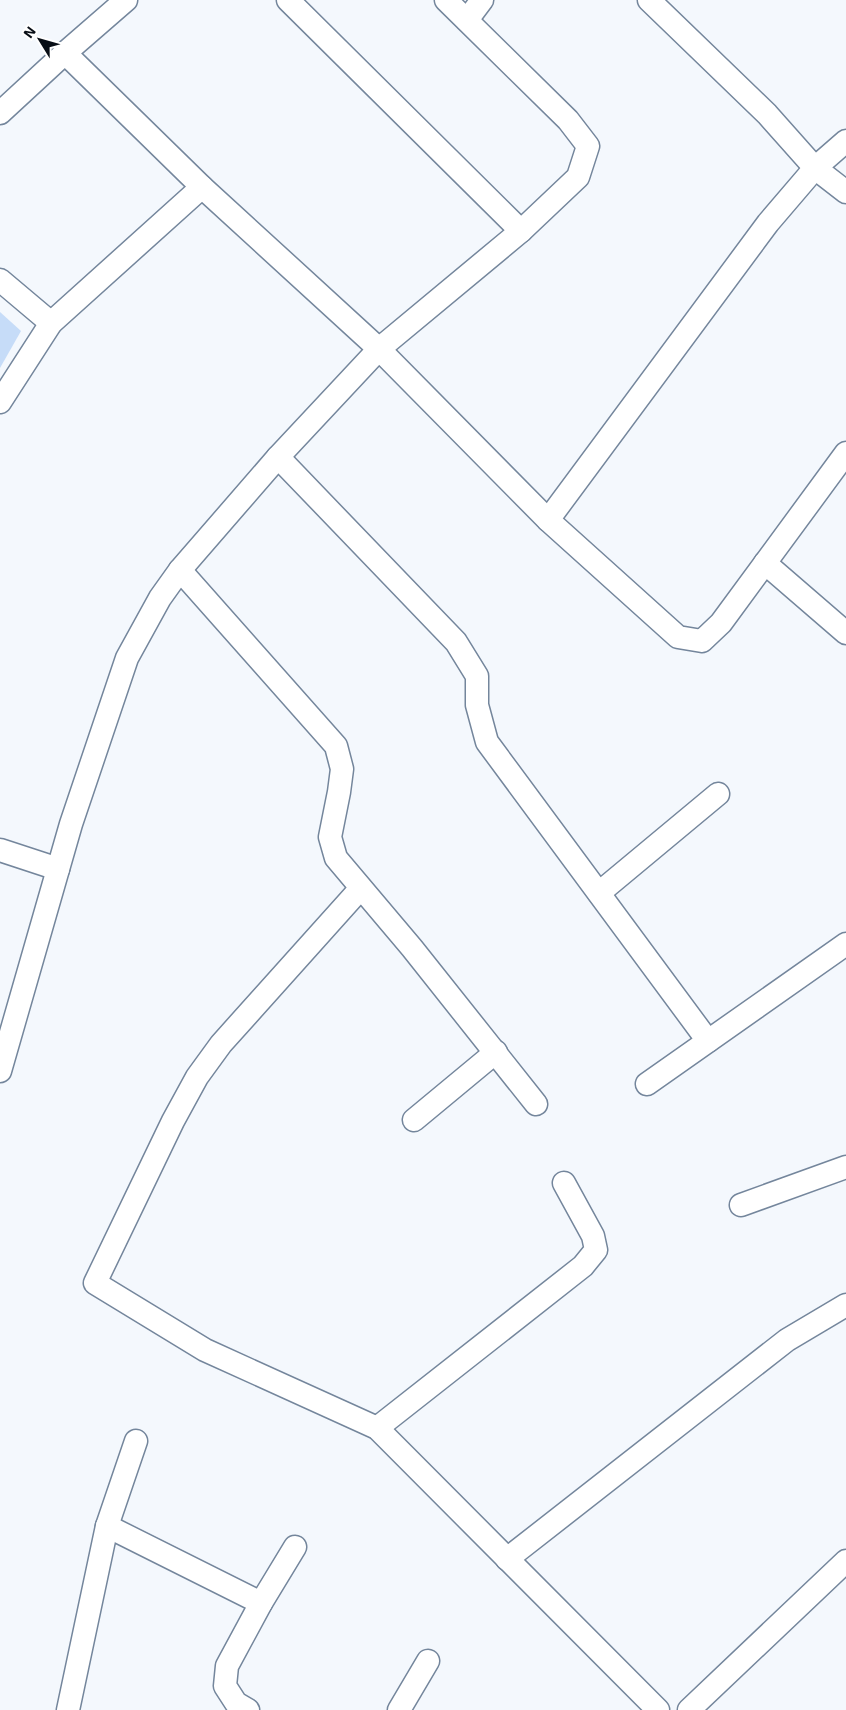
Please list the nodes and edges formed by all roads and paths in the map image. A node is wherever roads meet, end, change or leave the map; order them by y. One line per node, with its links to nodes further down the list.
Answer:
1 (126, 0): 7 (street)
2 (288, 0): 13 (street)
3 (446, 0): 6 (street)
4 (482, 0): 6 (street)
5 (648, 0): 10 (street)
6 (467, 20): 13 (street)
7 (65, 53): 8 (street); 11 (street)
8 (0, 113)
9 (846, 141): 10 (street)
10 (815, 168): 12 (street); 20 (street)
11 (202, 187): 15 (street); 16 (street)
12 (846, 192)
13 (521, 231): 16 (street)
14 (0, 280): 15 (street)
15 (51, 323): 17 (street)
16 (379, 349): 19 (street); 20 (street)
17 (0, 402)
18 (846, 453): 21 (street)
19 (278, 457): 22 (street); 28 (street)
20 (548, 520): 21 (street)
21 (765, 564): 23 (street)
22 (180, 570): 26 (street); 27 (street)
23 (846, 632)
24 (718, 794): 28 (street)
25 (0, 850): 26 (street)
26 (58, 868): 32 (street)
27 (360, 889): 31 (street); 40 (street)
28 (599, 894): 30 (street)
29 (846, 944): 30 (street)
30 (708, 1041): 33 (street)
31 (496, 1052): 34 (street); 35 (street)
32 (0, 1071)
33 (648, 1084)
34 (536, 1104)
35 (414, 1120)
36 (846, 1167): 38 (street)
37 (564, 1183): 40 (street)
38 (741, 1205)
39 (846, 1305): 44 (street)
40 (377, 1428): 44 (street)
41 (136, 1441): 42 (street)
42 (107, 1526): 46 (street); 49 (street)
43 (294, 1547): 46 (street)
44 (507, 1558): 52 (street)
45 (846, 1561): 48 (street)
46 (261, 1603): 50 (street)
47 (428, 1661): 51 (street)
48 (694, 1708)
49 (68, 1710)
50 (248, 1710)
51 (399, 1710)
52 (658, 1710)

